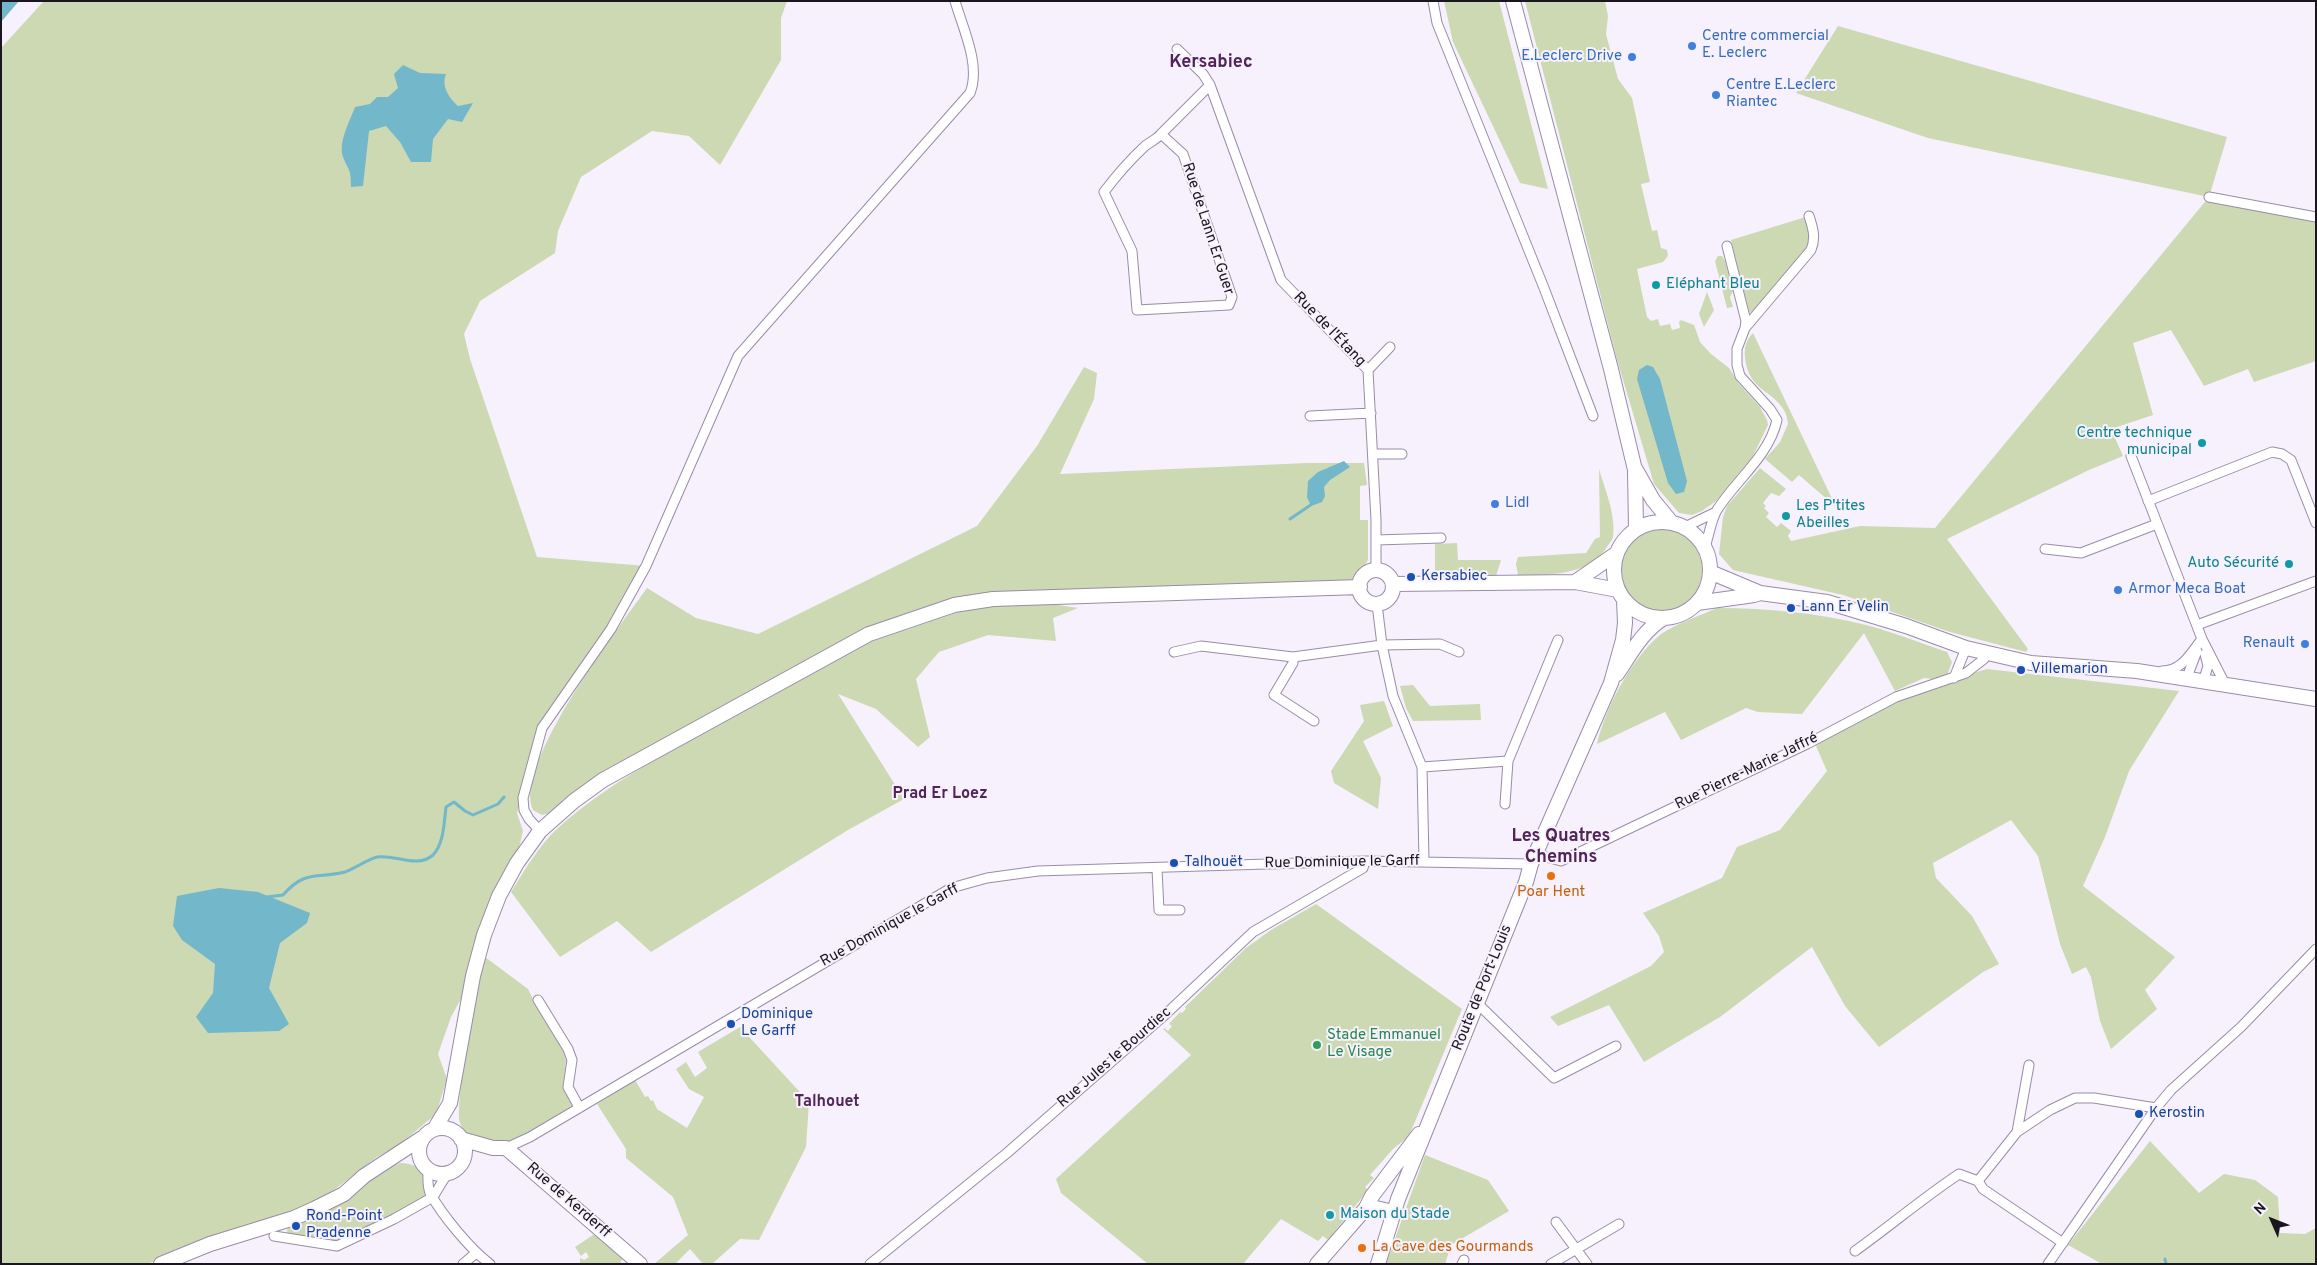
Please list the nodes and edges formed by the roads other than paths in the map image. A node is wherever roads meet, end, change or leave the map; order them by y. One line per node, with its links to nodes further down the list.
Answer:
1 (955, 1): 63 (street)
2 (1433, 1): 16 (street)
3 (1513, 1): 20 (street)
4 (1177, 49): 5 (street)
5 (1210, 85): 6 (street, Rue de Lann Er Guer); 13 (street, Rue de l'Étang)
6 (1161, 134): 6 (street, Rue de Lann Er Guer)
7 (2209, 197): 9 (street)
8 (1809, 216): 11 (street)
9 (2316, 217)
10 (1727, 246): 11 (street)
11 (1745, 328): 22 (street)
12 (1390, 347): 13 (street)
13 (1368, 370): 14 (street, Rue de l'Étang)
14 (1371, 413): 15 (street); 17 (street, Rue de l'Étang)
15 (1310, 416)
16 (1593, 416)
17 (1373, 454): 18 (street); 29 (street, Rue de l'Étang)
18 (1402, 454)
19 (2131, 456): 21 (street)
20 (1635, 470): 23 (street); 27 (street)
21 (2148, 500): 24 (street); 25 (street)
22 (1716, 512): 26 (street); 30 (street)
23 (1671, 522): 26 (street); 27 (street)
24 (2316, 523)
25 (2157, 524): 31 (street); 44 (street)
26 (1685, 527): 30 (street)
27 (1636, 529): 32 (street)
28 (1441, 538): 29 (street)
29 (1376, 540): 33 (street, Rue de l'Étang)
30 (1705, 547): 34 (street)
31 (2045, 549)
32 (1617, 553): 36 (street); 40 (street)
33 (1376, 570): 37 (street); 38 (street)
34 (1710, 572): 39 (street); 41 (street)
35 (2316, 580): 44 (street)
36 (1575, 582): 37 (street); 40 (street)
37 (1393, 584): 42 (street)
38 (1360, 587): 42 (street); 63 (street)
39 (1760, 593): 41 (street); 48 (street)
40 (1621, 595): 43 (street); 56 (street, Route de Port-Louis)
41 (1697, 603): 43 (street)
42 (1377, 604): 47 (street)
43 (1664, 618): 56 (street, Route de Port-Louis)
44 (2197, 625): 45 (street)
45 (2202, 639): 53 (street); 55 (street); 55 (street); 57 (street)
46 (1558, 640): 60 (street)
47 (1382, 645): 50 (street); 52 (street); 61 (street)
48 (1966, 648): 51 (street); 54 (street)
49 (1174, 652): 52 (street)
50 (1460, 652)
51 (1987, 653): 53 (street); 54 (street, Rue Pierre-Marie Jaffré)
52 (1293, 657): 59 (street)
53 (2137, 672): 55 (street)
54 (1954, 678): 64 (street, Rue Pierre-Marie Jaffré)
55 (2197, 681): 57 (street)
56 (1611, 683): 64 (street, Route de Port-Louis)
57 (2226, 686): 58 (street)
58 (2316, 699)
59 (1314, 721)
60 (1508, 761): 61 (street); 62 (street)
61 (1422, 767): 66 (street)
62 (1506, 804)
63 (540, 831): 74 (street)
64 (1535, 859): 66 (street, Rue Dominique le Garff); 71 (street, Route de Port-Louis)
65 (1365, 861): 66 (street, Rue Dominique le Garff); 67 (street, Rue Dominique le Garff); 104 (street, Rue Jules le Bourdiec)
66 (1424, 861)
67 (1157, 869): 68 (street); 75 (street, Rue Dominique le Garff)
68 (1180, 910)
69 (2316, 949): 76 (street)
70 (538, 1000): 75 (street)
71 (1477, 1003): 72 (street); 77 (street, Route de Port-Louis)
72 (1616, 1046)
73 (2029, 1065): 79 (street)
74 (450, 1103): 78 (street); 80 (street)
75 (579, 1107): 82 (street, Rue Dominique le Garff)
76 (2156, 1108): 79 (street); 96 (street)
77 (1429, 1121): 88 (street); 90 (street, Route de Port-Louis)
78 (435, 1128): 80 (street); 81 (street)
79 (2017, 1132): 87 (street)
80 (457, 1135): 82 (street); 83 (street)
81 (422, 1138): 84 (street); 85 (street)
82 (499, 1148): 83 (street); 103 (street, Rue de Kerderff)
83 (463, 1160): 86 (street)
84 (388, 1161): 85 (street); 100 (street)
85 (424, 1165): 86 (street); 89 (street)
86 (447, 1174): 89 (street)
87 (1978, 1181): 96 (street); 98 (street)
88 (1377, 1190): 90 (street); 91 (street)
89 (433, 1197): 95 (street); 99 (street)
90 (1398, 1199): 92 (street, Route de Port-Louis)
91 (1366, 1208): 92 (street); 105 (street)
92 (1394, 1212): 106 (street, Route de Port-Louis)
93 (1556, 1222): 97 (street)
94 (1619, 1224): 97 (street)
95 (274, 1236)
96 (2063, 1243): 109 (street)
97 (1576, 1249): 107 (street); 108 (street)
98 (1855, 1251)
99 (476, 1253): 101 (street); 102 (street)
100 (161, 1264)
101 (463, 1264)
102 (490, 1264)
103 (640, 1264)
104 (870, 1264)
105 (1317, 1264)
106 (1378, 1264)
107 (1551, 1264)
108 (1587, 1264)
109 (2048, 1264)

